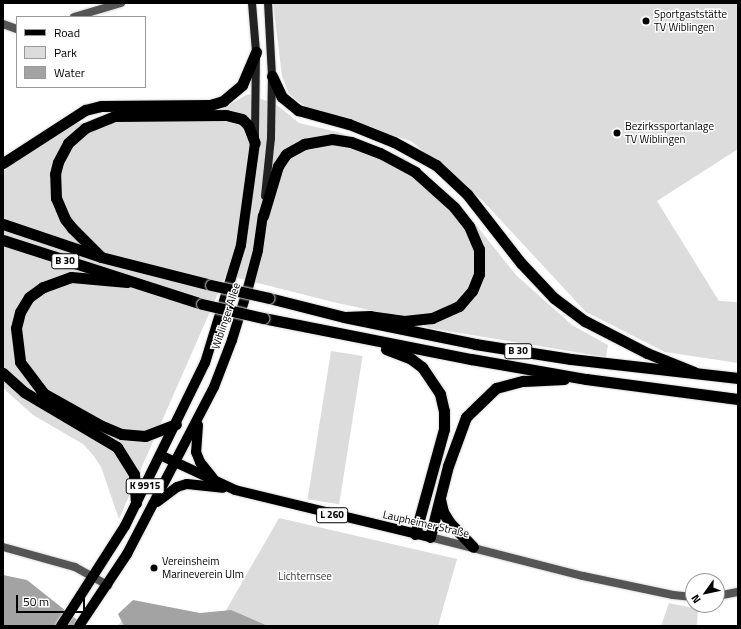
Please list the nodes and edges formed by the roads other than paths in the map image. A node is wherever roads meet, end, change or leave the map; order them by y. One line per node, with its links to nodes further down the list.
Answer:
1 (121, 3): 4 (street)
2 (252, 3): 7 (main road, Wiblinger Allee)
3 (268, 3): 8 (main road, Wiblinger Allee / L 260)
4 (77, 16)
5 (3, 24): 6 (street)
6 (16, 29)
7 (256, 52): 9 (main road, Wiblinger Allee); 10 (highway)
8 (272, 76): 11 (main road, Wiblinger Allee / L 260); 18 (highway)
9 (255, 143): 14 (highway); 24 (main road, Wiblinger Allee)
10 (3, 162)
11 (263, 216): 16 (highway); 23 (main road, Wiblinger Allee / L 260)
12 (3, 224): 14 (highway, B 30)
13 (3, 240): 15 (highway, B 30)
14 (101, 257): 16 (highway, B 30, bridge)
15 (127, 282): 17 (highway, B 30, bridge); 24 (highway)
16 (344, 317): 18 (highway, B 30)
17 (362, 338): 20 (highway, B 30); 32 (highway)
18 (694, 372): 21 (highway, B 30)
19 (3, 373): 30 (highway)
20 (586, 378): 22 (highway, B 30); 29 (highway)
21 (738, 378)
22 (738, 399)
23 (202, 410): 26 (main road, Wiblinger Allee / K 9915); 27 (main road, L 260)
24 (176, 424): 25 (main road, Wiblinger Allee / K 9915)
25 (160, 455): 26 (main road, Laupheimer Straße); 30 (main road, Wiblinger Allee / K 9915)
26 (175, 463): 27 (main road, Laupheimer Straße); 31 (main road, Wiblinger Allee / K 9915)
27 (216, 481): 28 (main road, Laupheimer Straße / L 260)
28 (235, 490): 31 (main road); 32 (main road, Laupheimer Straße / L 260)
29 (440, 498): 33 (highway); 35 (highway)
30 (136, 503): 36 (main road, Wiblinger Allee / K 9915)
31 (154, 505): 37 (main road, Wiblinger Allee / K 9915)
32 (414, 534): 33 (main road, Laupheimer Straße / L 260)
33 (430, 537): 35 (street, Laupheimer Straße)
34 (3, 547): 36 (street)
35 (473, 547): 40 (street, Laupheimer Straße)
36 (95, 576): 37 (street); 41 (main road, K 9915)
37 (108, 585): 42 (main road, Wiblinger Allee / K 9915)
38 (738, 592): 39 (street)
39 (725, 595)
40 (685, 596)
41 (62, 626)
42 (79, 626)

